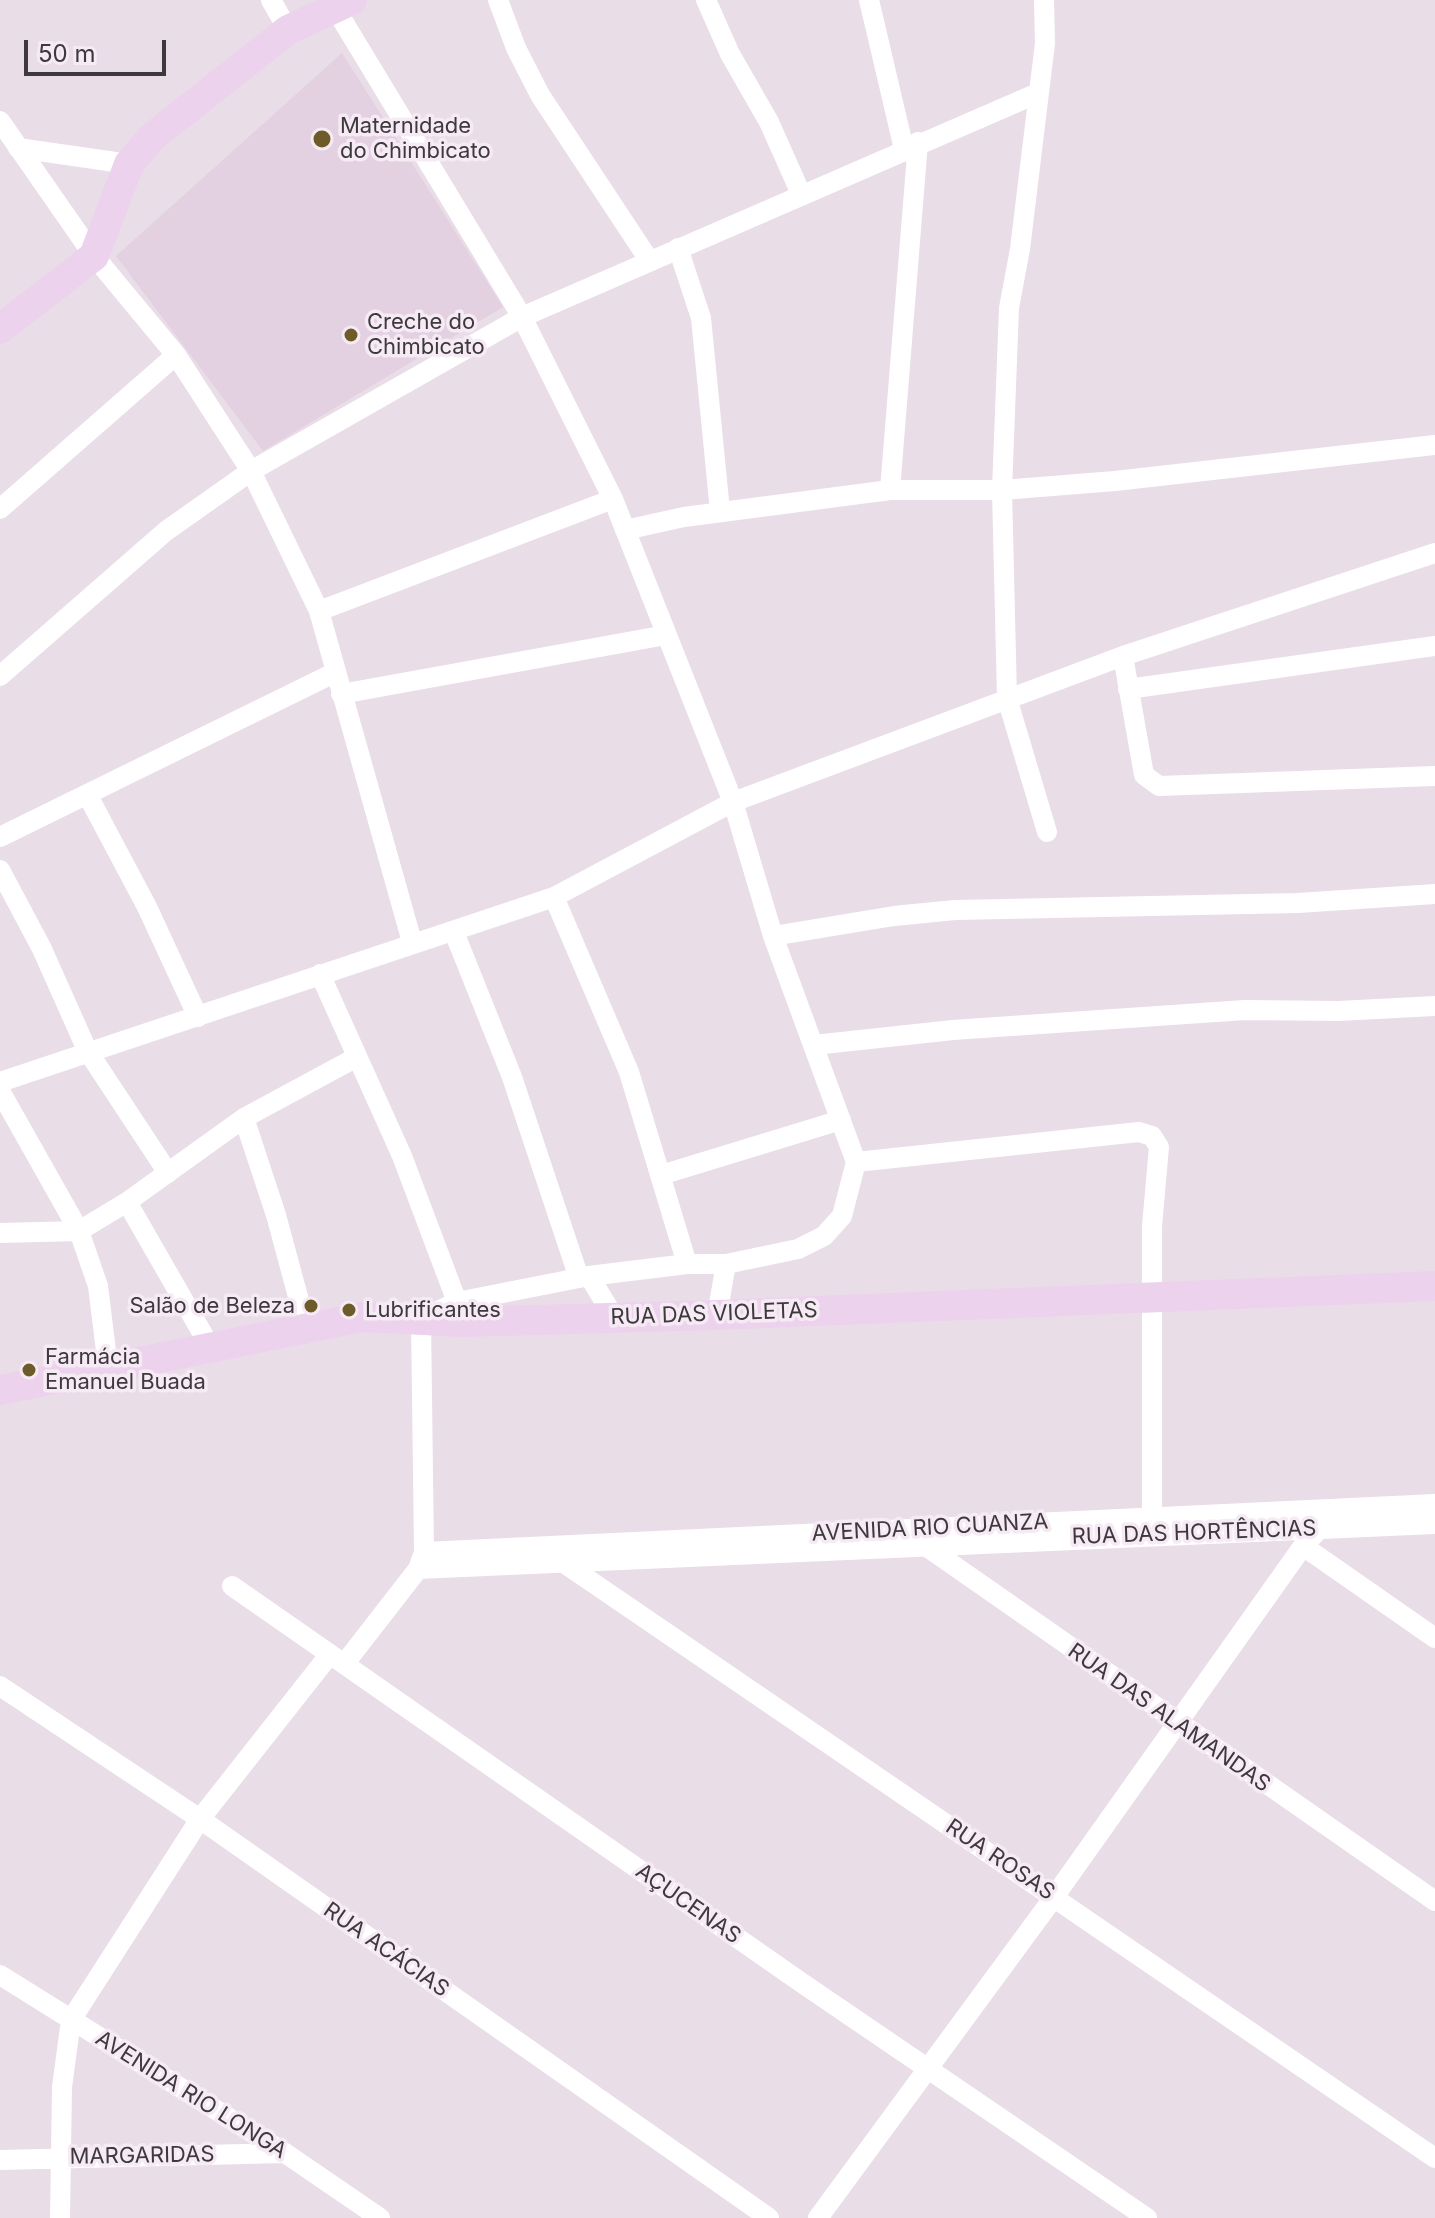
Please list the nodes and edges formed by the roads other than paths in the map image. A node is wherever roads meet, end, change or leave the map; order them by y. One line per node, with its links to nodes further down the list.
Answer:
1 (271, 0): 7 (street)
2 (498, 0): 16 (street)
3 (706, 0): 13 (street)
4 (869, 0): 10 (street)
5 (1044, 0): 8 (street)
6 (343, 4): 7 (street); 17 (street)
7 (288, 30): 12 (street)
8 (1038, 93): 10 (street); 23 (street)
9 (2, 129): 11 (street)
10 (911, 146): 13 (street); 22 (street)
11 (18, 148): 12 (street); 15 (street)
12 (129, 164): 15 (street)
13 (801, 194): 14 (street)
14 (678, 248): 16 (street); 26 (street)
15 (94, 256): 18 (street); 19 (street)
16 (649, 260): 17 (street)
17 (522, 317): 21 (street); 24 (street)
18 (0, 329)
19 (176, 355): 21 (street); 25 (street)
20 (1435, 445): 23 (street)
21 (251, 471): 29 (street); 34 (street)
22 (890, 490): 23 (street); 26 (street)
23 (1002, 490): 37 (street)
24 (613, 499): 27 (street); 29 (street)
25 (0, 509)
26 (720, 511): 27 (street)
27 (625, 530): 30 (street)
28 (1435, 553): 32 (street)
29 (319, 611): 33 (street)
30 (666, 635): 36 (street); 40 (street)
31 (1435, 646): 35 (street)
32 (1123, 656): 35 (street); 37 (street)
33 (336, 672): 36 (street); 39 (street)
34 (0, 676)
35 (1128, 689): 38 (street)
36 (341, 694): 48 (street)
37 (1007, 698): 40 (street); 41 (street)
38 (1435, 776)
39 (87, 794): 42 (street); 51 (street)
40 (733, 802): 45 (street); 47 (street)
41 (1047, 832)
42 (0, 837)
43 (0, 870): 53 (street)
44 (1435, 894): 47 (street)
45 (554, 897): 46 (street); 61 (street)
46 (454, 932): 48 (street); 67 (street)
47 (773, 936): 52 (street)
48 (412, 942): 49 (street)
49 (320, 974): 51 (street); 54 (street)
50 (1435, 1006): 52 (street)
51 (198, 1017): 53 (street)
52 (814, 1045): 58 (street)
53 (87, 1050): 55 (street); 60 (street)
54 (357, 1057): 57 (street); 70 (street)
55 (0, 1082)
56 (0, 1091): 63 (street)
57 (244, 1118): 60 (street); 74 (street)
58 (841, 1120): 59 (street); 61 (street)
59 (856, 1162): 66 (street); 69 (street)
60 (168, 1173): 62 (street)
61 (661, 1175): 65 (street)
62 (127, 1202): 63 (street); 75 (street)
63 (79, 1231): 64 (street); 76 (street)
64 (0, 1233)
65 (687, 1264): 66 (street); 67 (street)
66 (726, 1264): 71 (street)
67 (584, 1277): 70 (street); 72 (street)
68 (1435, 1286): 69 (street, RUA DAS VIOLETAS)
69 (1152, 1296): 71 (street, RUA DAS VIOLETAS); 80 (street)
70 (460, 1312): 72 (street, RUA DAS VIOLETAS); 73 (street, RUA DAS VIOLETAS)
71 (717, 1315): 72 (street, RUA DAS VIOLETAS)
72 (614, 1317)
73 (421, 1319): 74 (street, RUA DAS VIOLETAS); 85 (street)
74 (307, 1330): 75 (street, RUA DAS VIOLETAS)
75 (212, 1350): 76 (street, RUA DAS VIOLETAS)
76 (108, 1367): 77 (street, RUA DAS VIOLETAS)
77 (0, 1390)
78 (1435, 1504): 79 (street, AVENIDA RIO CUANZA)
79 (1341, 1508): 80 (street, AVENIDA RIO CUANZA); 82 (street)
80 (1152, 1517): 83 (street, AVENIDA RIO CUANZA)
81 (1435, 1524): 82 (street, RUA DAS HORTÊNCIAS)
82 (1322, 1527): 83 (street, RUA DAS HORTÊNCIAS); 84 (street)
83 (915, 1536): 85 (street, AVENIDA RIO CUANZA); 86 (street, RUA DAS HORTÊNCIAS); 91 (street, RUA DAS ALAMANDAS)
84 (1303, 1546): 88 (street); 91 (street)
85 (423, 1563): 86 (street, RUA DAS HORTÊNCIAS); 89 (street)
86 (564, 1563): 93 (street, RUA ROSAS)
87 (232, 1586): 89 (street, AÇUCENAS)
88 (1435, 1638)
89 (337, 1659): 92 (street); 97 (street, AÇUCENAS)
90 (0, 1686): 92 (street, RUA ACÁCIAS)
91 (1176, 1723): 93 (street); 94 (street, RUA DAS ALAMANDAS)
92 (200, 1819): 96 (street); 104 (street, RUA ACÁCIAS)
93 (1054, 1897): 97 (street); 100 (street, RUA ROSAS)
94 (1435, 1901)
95 (0, 1975): 96 (street, AVENIDA RIO LONGA)
96 (71, 2020): 98 (street, AVENIDA RIO LONGA); 99 (street)
97 (927, 2067): 105 (street); 106 (street, AÇUCENAS)
98 (285, 2153): 99 (street, MARGARIDAS); 103 (street, AVENIDA RIO LONGA)
99 (59, 2158): 101 (street, MARGARIDAS); 102 (street)
100 (1435, 2158)
101 (0, 2160)
102 (60, 2218)
103 (380, 2218)
104 (769, 2218)
105 (818, 2218)
106 (1147, 2218)

